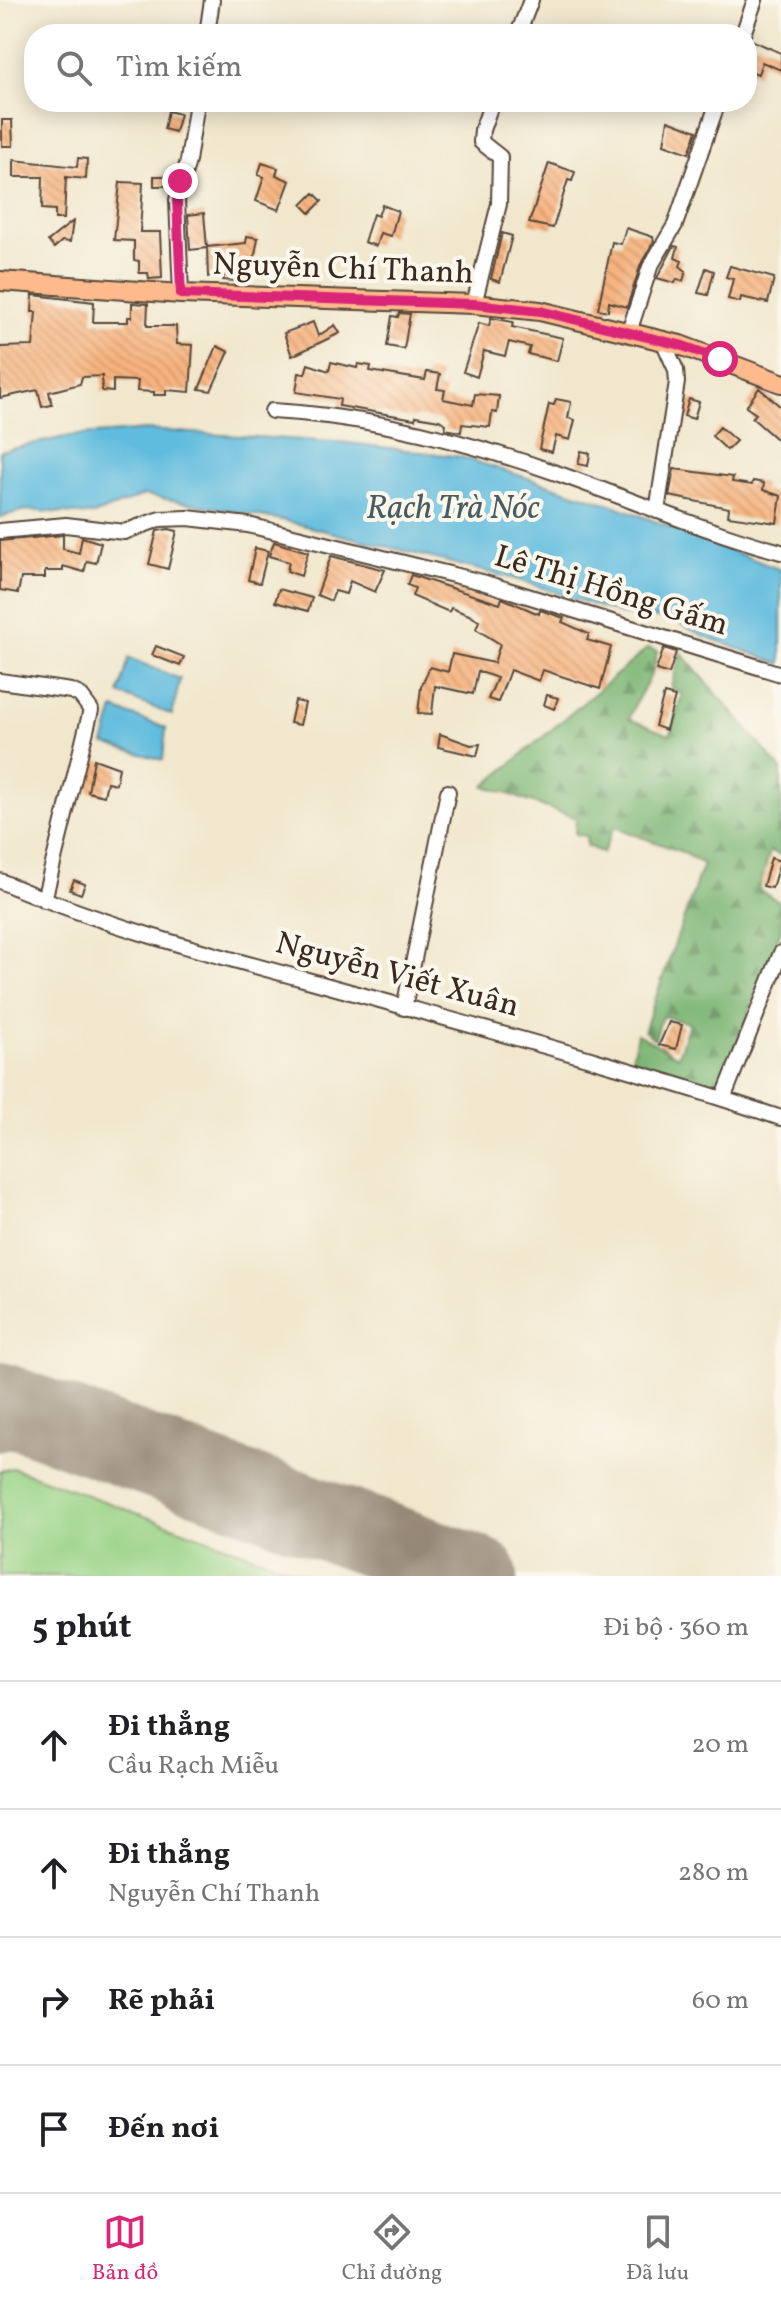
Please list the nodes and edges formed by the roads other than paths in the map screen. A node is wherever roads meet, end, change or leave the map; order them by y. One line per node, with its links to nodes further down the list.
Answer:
1 (212, 0): 4 (street)
2 (531, 0): 5 (street)
3 (755, 0): 6 (street)
4 (208, 24)
5 (522, 24)
6 (747, 24)
7 (195, 112): 11 (street)
8 (488, 112): 12 (street)
9 (715, 112): 13 (street)
10 (0, 281): 11 (main road, Nguyễn Chí Thanh)
11 (181, 294): 12 (main road, Nguyễn Chí Thanh)
12 (474, 304): 13 (main road, Nguyễn Chí Thanh)
13 (629, 332): 14 (main road, Nguyễn Chí Thanh)
14 (672, 343): 15 (main road, Nguyễn Chí Thanh); 17 (street)
15 (781, 383)
16 (272, 411): 17 (street)
17 (657, 511): 19 (street)
18 (0, 531): 20 (street, Lê Thị Hồng Gấm)
19 (781, 552)
20 (781, 674)
21 (0, 681): 24 (street)
22 (448, 792): 26 (street)
23 (0, 881): 24 (street, Nguyễn Viết Xuân)
24 (44, 900): 26 (street, Nguyễn Viết Xuân)
25 (781, 953): 27 (street)
26 (404, 1008): 27 (street, Nguyễn Viết Xuân)
27 (723, 1099): 28 (street, Nguyễn Viết Xuân)
28 (781, 1118)

